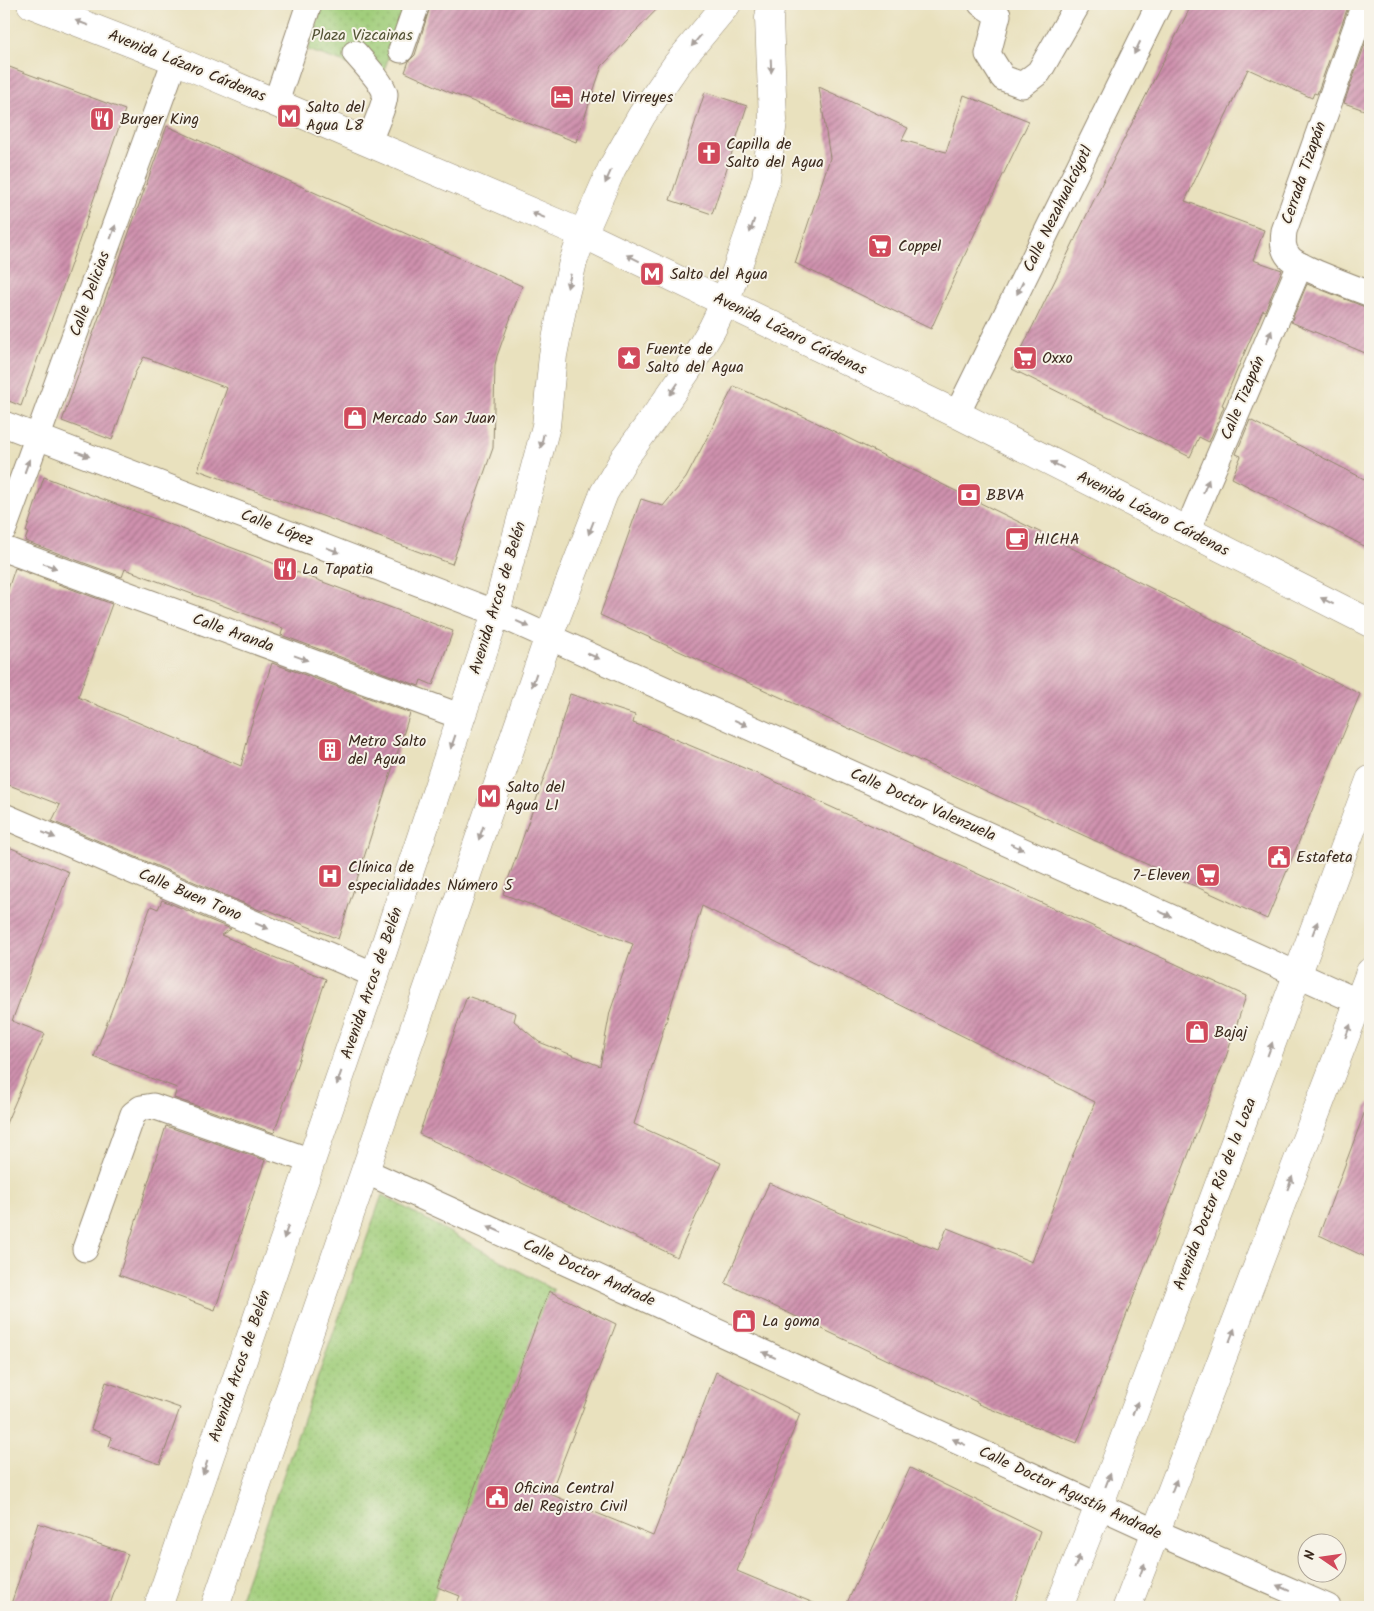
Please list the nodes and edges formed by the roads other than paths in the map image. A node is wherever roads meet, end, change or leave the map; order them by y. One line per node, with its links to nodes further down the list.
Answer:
1 (31, 4): 12 (main road, Avenida Lázaro Cárdenas, one-way to 1)
2 (309, 4): 13 (street)
3 (418, 4): 10 (street)
4 (727, 4): 15 (main road, Avenida Arcos de Belén, one-way to 15)
5 (771, 4): 18 (main road, one-way to 18)
6 (1078, 4): 9 (street)
7 (1159, 4): 19 (street, Calle Nezahualcóyotl, one-way to 19)
8 (1364, 4): 16 (street, Cerrada Tizapán)
9 (995, 8)
10 (401, 50)
11 (356, 53): 14 (street)
12 (175, 60): 13 (main road, Avenida Lázaro Cárdenas); 21 (street, Calle Delicias, one-way to 12)
13 (276, 102): 14 (main road, Avenida Lázaro Cárdenas)
14 (369, 142): 15 (main road, Avenida Lázaro Cárdenas, one-way to 14)
15 (583, 234): 18 (main road, Avenida Lázaro Cárdenas, one-way to 15); 25 (main road, Avenida Arcos de Belén, one-way to 25)
16 (1300, 265): 17 (street, Cerrada Tizapán); 23 (street, Calle Tizapán, one-way to 16)
17 (1370, 294)
18 (724, 302): 19 (main road, Avenida Lázaro Cárdenas); 27 (main road, one-way to 27)
19 (958, 414): 23 (main road, Avenida Lázaro Cárdenas, one-way to 19)
20 (4, 424): 21 (street, Calle López)
21 (38, 436): 22 (street, Calle Delicias, one-way to 21); 25 (street, Calle López, one-way to 25)
22 (4, 529)
23 (1187, 531): 26 (main road, Avenida Lázaro Cárdenas, one-way to 23)
24 (4, 549): 28 (street, Calle Aranda, one-way to 28)
25 (496, 613): 27 (street, Calle López, one-way to 27); 28 (main road, Avenida Arcos de Belén)
26 (1370, 623)
27 (549, 636): 33 (street, Calle Doctor Valenzuela, one-way to 33); 36 (main road, one-way to 36)
28 (462, 717): 32 (main road, Avenida Arcos de Belén, one-way to 32)
29 (1370, 780): 33 (main road, Avenida Doctor Río de la Loza, one-way to 29)
30 (4, 816): 32 (street, Calle Buen Tono, one-way to 32)
31 (1370, 972): 34 (main road)
32 (375, 974): 35 (main road, Avenida Arcos de Belén, one-way to 35)
33 (1298, 974): 34 (street, Calle Doctor Valenzuela); 39 (main road, Avenida Doctor Río de la Loza, one-way to 33)
34 (1365, 1005): 40 (main road, one-way to 34)
35 (311, 1161): 37 (street); 41 (main road, Avenida Arcos de Belén, one-way to 41)
36 (365, 1171): 38 (street, Calle Doctor Andrade, one-way to 36); 42 (main road)
37 (85, 1249)
38 (814, 1375): 39 (street, Calle Doctor Agustín Andrade, one-way to 38)
39 (1099, 1506): 40 (street, Calle Doctor Agustín Andrade); 43 (main road, Avenida Doctor Río de la Loza, one-way to 39)
40 (1156, 1532): 44 (main road, one-way to 40); 45 (street, Calle Doctor Agustín Andrade, one-way to 40)
41 (158, 1607)
42 (216, 1607)
43 (1059, 1607)
44 (1127, 1607)
45 (1328, 1607)

